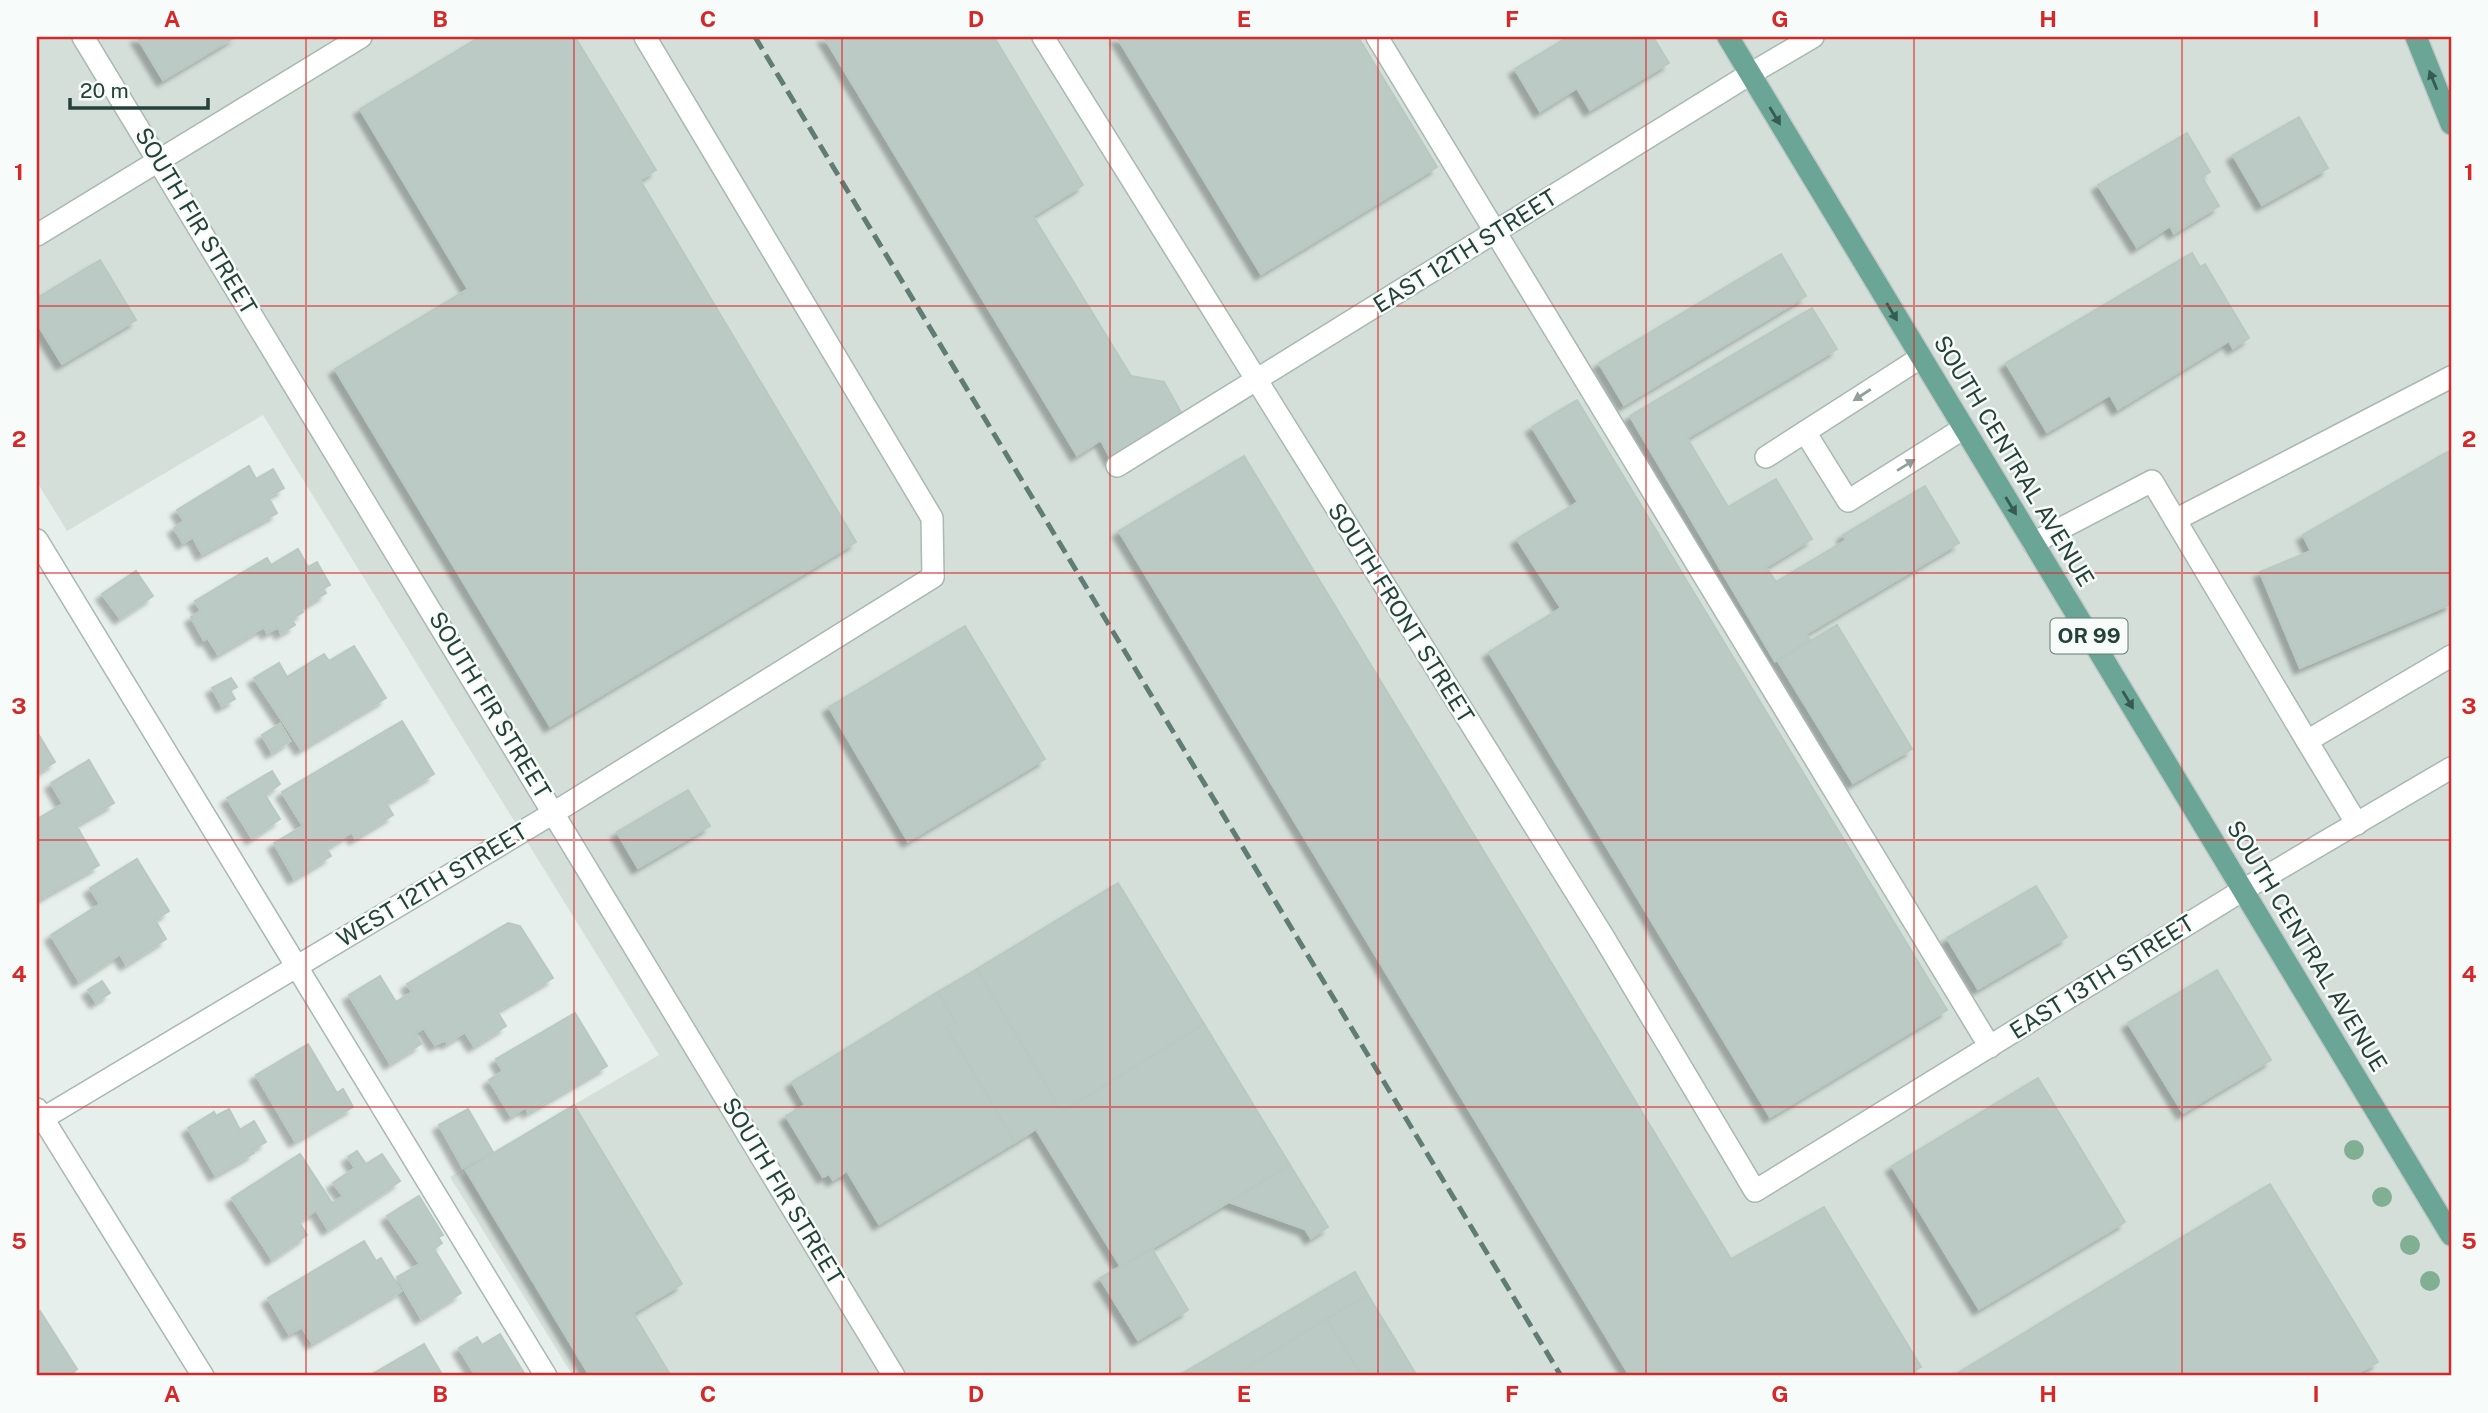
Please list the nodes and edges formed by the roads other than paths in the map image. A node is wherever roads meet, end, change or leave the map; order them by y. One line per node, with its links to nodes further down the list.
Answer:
1 (83, 37): 11 (street, SOUTH FIR STREET)
2 (361, 37): 11 (street)
3 (645, 37): 27 (street, WEST 12TH STREET)
4 (1043, 37): 16 (street, SOUTH FRONT STREET)
5 (1377, 37): 12 (street)
6 (1728, 37): 9 (main road, SOUTH CENTRAL AVENUE / OR 99)
7 (1813, 37): 9 (street, EAST 12TH STREET)
8 (2416, 37): 10 (main road, one-way to 8)
9 (1750, 74): 12 (street, EAST 12TH STREET); 14 (main road, SOUTH CENTRAL AVENUE / OR 99, one-way to 14)
10 (2451, 124)
11 (158, 160): 13 (street); 27 (street, SOUTH FIR STREET)
12 (1496, 232): 16 (street, EAST 12TH STREET); 31 (street)
13 (37, 235)
14 (1920, 358): 17 (main road, SOUTH CENTRAL AVENUE / OR 99); 18 (street, one-way to 18)
15 (2451, 377): 21 (street)
16 (1256, 380): 20 (street, EAST 12TH STREET); 33 (street, SOUTH FRONT STREET)
17 (1964, 428): 18 (street, one-way to 17); 23 (main road, SOUTH CENTRAL AVENUE / OR 99, one-way to 23)
18 (1805, 432): 19 (street)
19 (1766, 457)
20 (1117, 466)
21 (2175, 520): 23 (street); 25 (street)
22 (37, 540): 30 (street)
23 (2033, 543): 29 (main road, SOUTH CENTRAL AVENUE / OR 99, one-way to 29)
24 (2451, 656): 25 (street)
25 (2307, 741): 28 (street)
26 (2451, 768): 28 (street, EAST 13TH STREET)
27 (555, 812): 30 (street, WEST 12TH STREET); 37 (street, SOUTH FIR STREET)
28 (2357, 824): 29 (street, EAST 13TH STREET)
29 (2243, 890): 31 (street, EAST 13TH STREET); 34 (main road, SOUTH CENTRAL AVENUE / OR 99)
30 (296, 965): 32 (street, WEST 12TH STREET); 36 (street)
31 (1990, 1047): 33 (street, EAST 13TH STREET)
32 (39, 1117): 35 (street)
33 (1755, 1191)
34 (2451, 1235)
35 (203, 1376)
36 (546, 1376)
37 (894, 1376)

